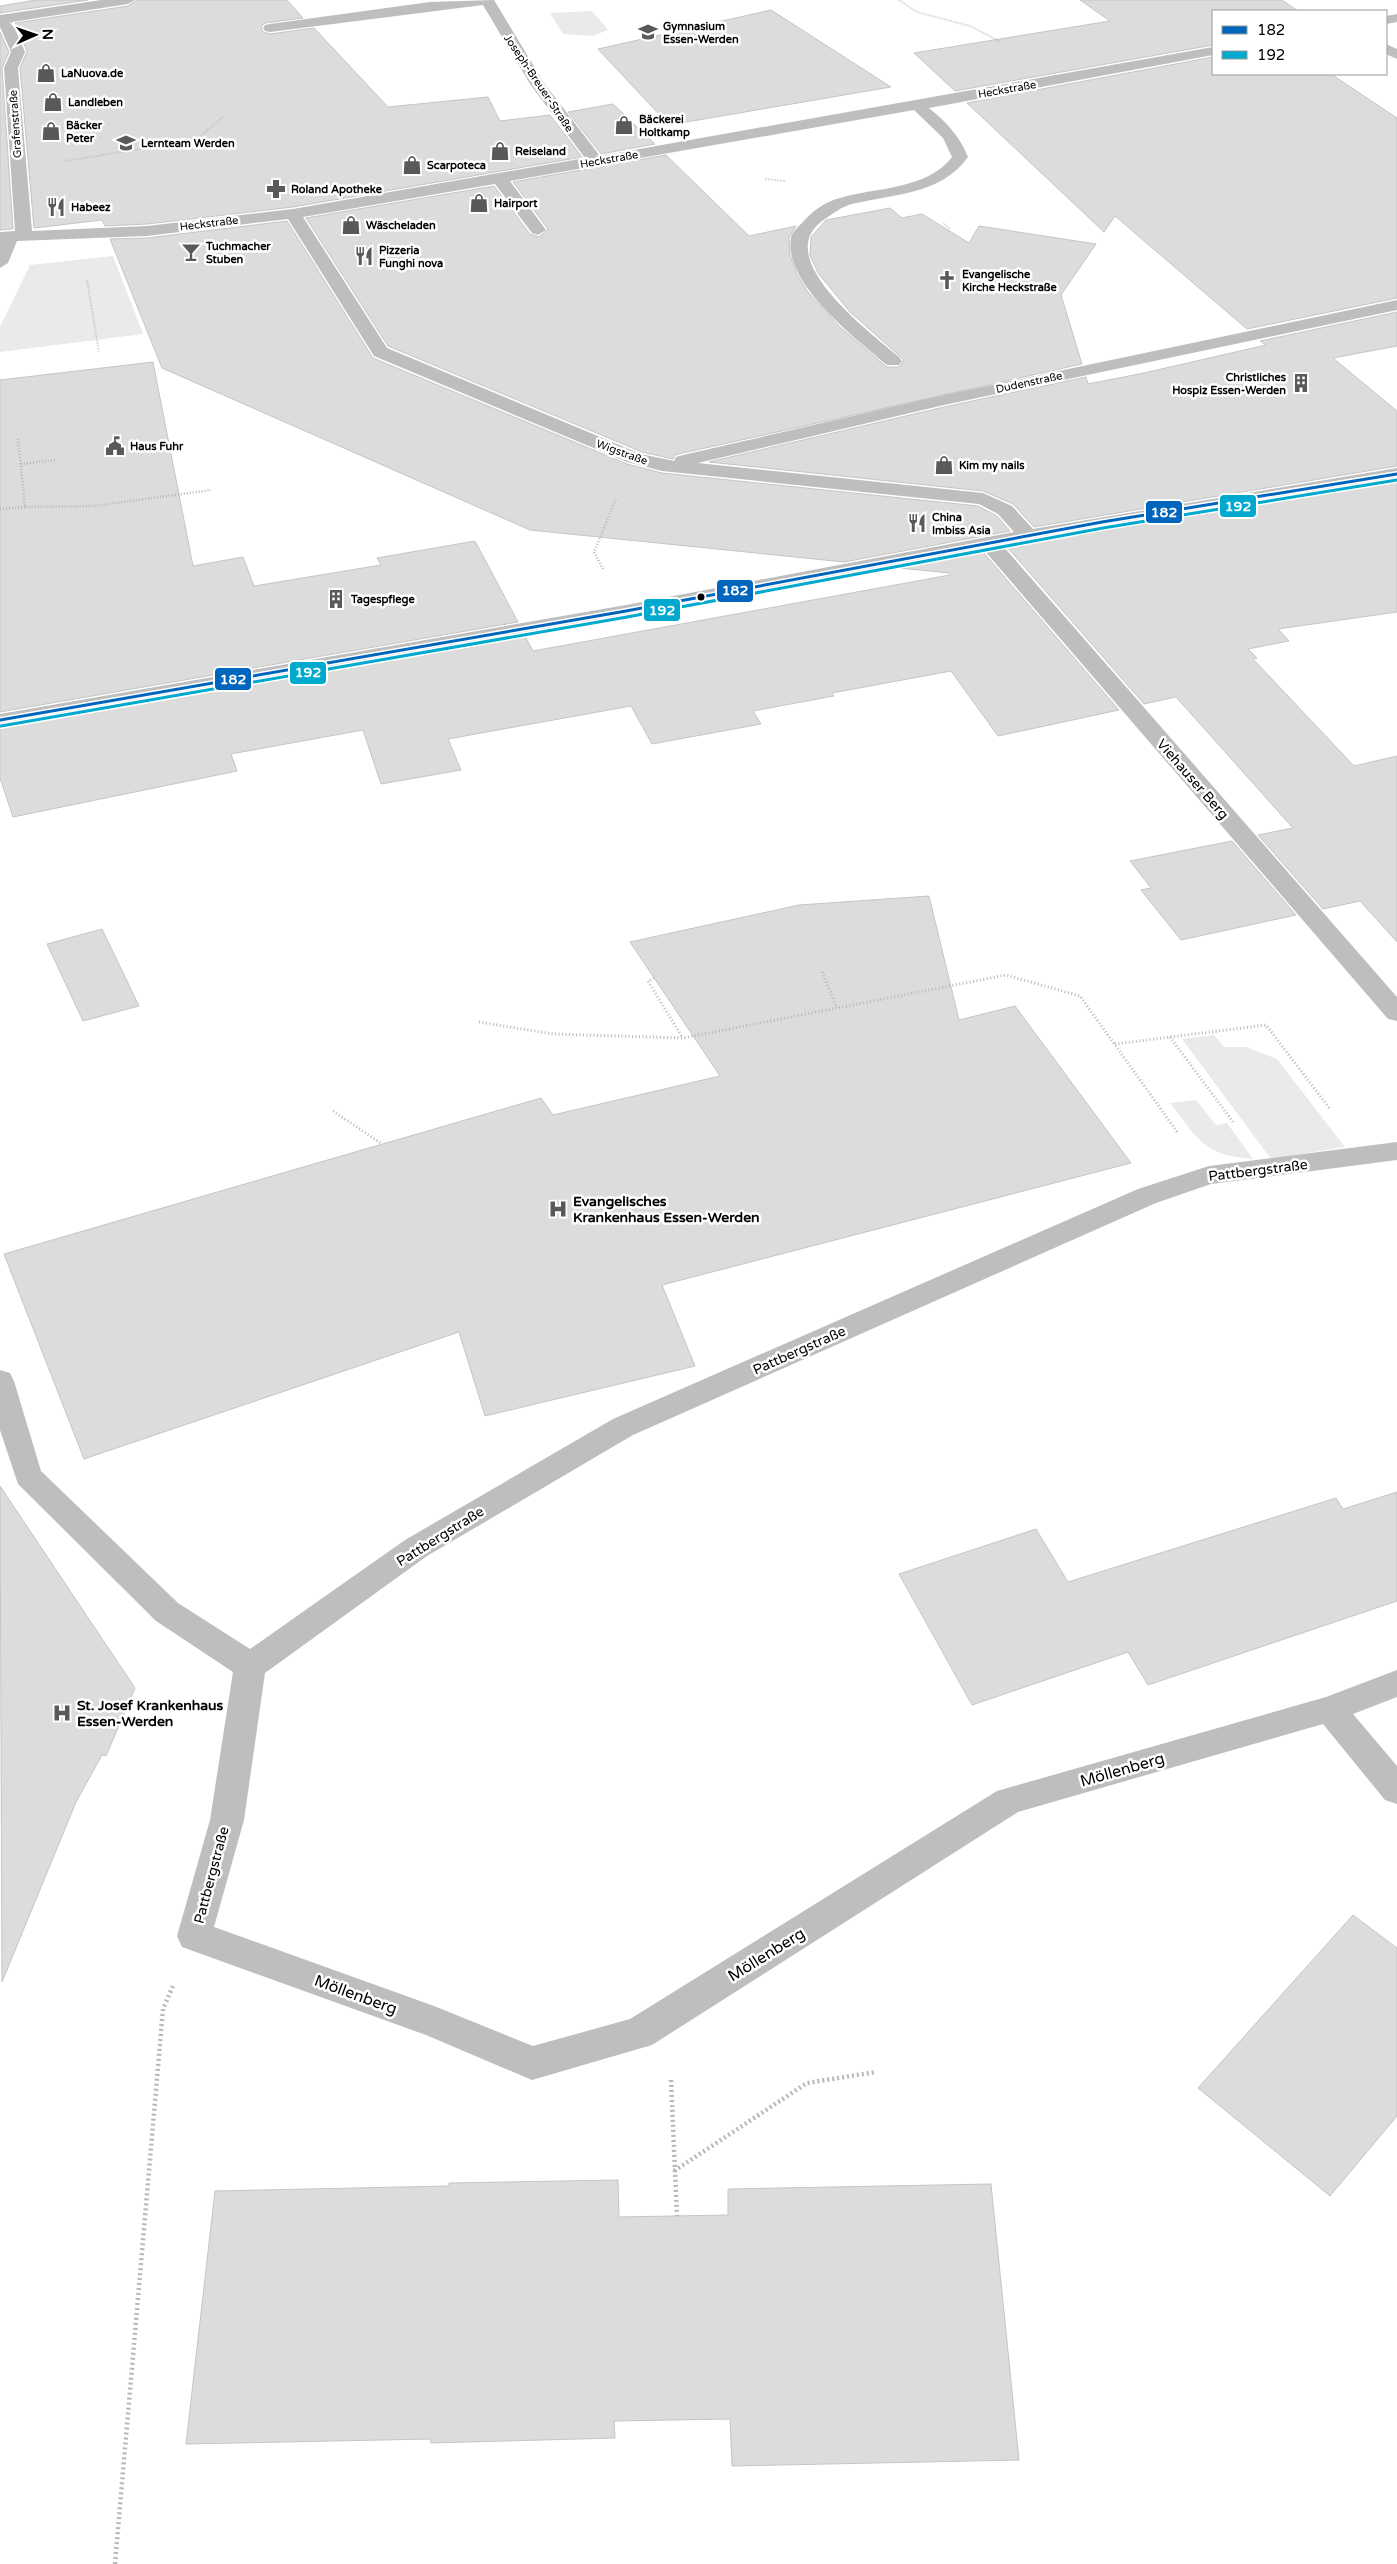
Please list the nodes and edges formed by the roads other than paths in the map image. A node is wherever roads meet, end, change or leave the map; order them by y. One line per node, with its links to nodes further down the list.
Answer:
1 (128, 0): 3 (street)
2 (487, 0): 4 (street); 7 (street, Joseph-Breuer-Straße)
3 (0, 20): 11 (street, Grafenstraße)
4 (270, 28)
5 (1212, 51): 6 (street, Heckstraße)
6 (918, 105): 7 (street, Heckstraße); 14 (street)
7 (597, 162): 8 (street, Heckstraße)
8 (500, 179): 9 (street, Heckstraße); 10 (street)
9 (293, 214): 11 (street, Heckstraße); 15 (street, Wigstraße)
10 (538, 230)
11 (12, 237): 12 (street)
12 (0, 263)
13 (1397, 305): 15 (street, Dudenstraße)
14 (892, 361)
15 (662, 466): 17 (street, Wigstraße)
16 (1397, 474): 17 (street)
17 (1028, 536): 18 (street)
18 (990, 544): 19 (street); 21 (street, Viehauser Berg)
19 (0, 720)
20 (1397, 981): 21 (street)
21 (1373, 986): 22 (street, Viehauser Berg)
22 (1397, 1013)
23 (1397, 1151): 25 (street, Pattbergstraße)
24 (0, 1381): 25 (street)
25 (250, 1666): 29 (street, Pattbergstraße)
26 (1397, 1683): 27 (street, Möllenberg)
27 (1330, 1709): 28 (street); 29 (street, Möllenberg)
28 (1397, 1790)
29 (194, 1936)

